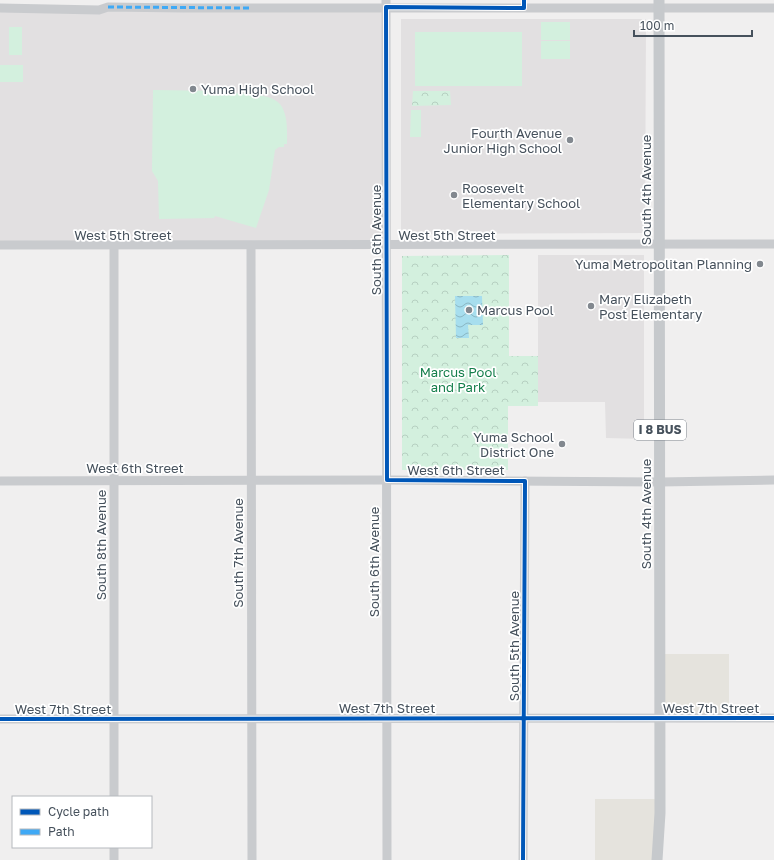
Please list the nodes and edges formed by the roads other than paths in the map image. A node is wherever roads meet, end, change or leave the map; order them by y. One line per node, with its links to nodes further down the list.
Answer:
1 (111, 4): 2 (street); 6 (street)
2 (250, 4): 3 (street)
3 (386, 4): 4 (street); 11 (street, South 6th Avenue)
4 (524, 4): 5 (street)
5 (659, 4): 7 (street); 12 (main road, South 4th Avenue / I 8 BUS)
6 (0, 8)
7 (774, 8)
8 (774, 244): 12 (street, West 5th Street)
9 (0, 245): 10 (street, West 5th Street)
10 (114, 245): 13 (street, West 5th Street); 16 (street, South 8th Avenue)
11 (386, 245): 12 (street, West 5th Street); 13 (street, West 5th Street); 14 (street, South 6th Avenue)
12 (660, 245): 20 (main road, South 4th Avenue / I 8 BUS)
13 (251, 246): 17 (street, South 7th Avenue)
14 (387, 480): 17 (street, West 6th Street); 18 (street, West 6th Street); 21 (street, South 6th Avenue)
15 (774, 480): 20 (street, West 6th Street)
16 (114, 481): 17 (street, West 6th Street); 19 (street, West 6th Street); 26 (street, South 8th Avenue)
17 (251, 481): 27 (street, South 7th Avenue)
18 (525, 481): 20 (street, West 6th Street); 22 (street, South 5th Avenue)
19 (0, 482)
20 (660, 482): 23 (main road, South 4th Avenue / I 8 BUS)
21 (387, 718): 22 (street, West 7th Street); 27 (street, West 7th Street); 32 (street, South 6th Avenue)
22 (523, 718): 23 (street, West 7th Street); 33 (street, South 5th Avenue)
23 (660, 718): 24 (street, West 7th Street); 34 (main road, South 4th Avenue / I 8 BUS)
24 (774, 718)
25 (0, 719): 26 (street, West 7th Street)
26 (114, 719): 27 (street, West 7th Street); 28 (street, South 8th Avenue)
27 (251, 719): 31 (street, South 7th Avenue)
28 (114, 796)
29 (114, 848): 30 (street)
30 (114, 860)
31 (252, 860)
32 (387, 860)
33 (523, 860)
34 (657, 860)

